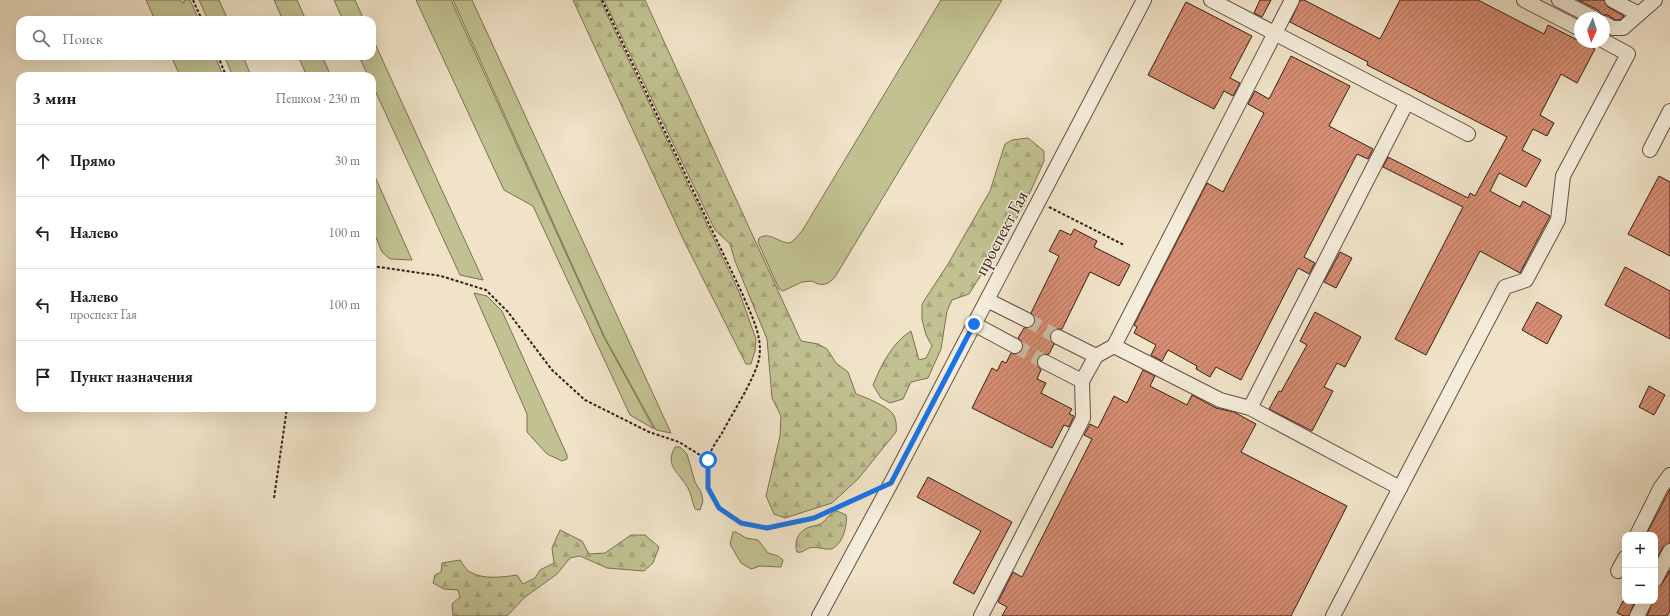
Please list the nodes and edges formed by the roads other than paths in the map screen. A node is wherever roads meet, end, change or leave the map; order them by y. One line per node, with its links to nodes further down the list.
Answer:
1 (1144, 0): 18 (street, проспект Гая)
2 (1211, 0): 12 (street)
3 (1292, 0): 12 (street)
4 (1524, 0): 10 (street)
5 (1559, 0): 8 (street)
6 (1612, 0): 9 (street)
7 (1655, 0): 9 (street)
8 (1582, 12)
9 (1639, 14): 11 (street)
10 (1574, 26)
11 (1610, 26)
12 (1275, 34): 14 (street); 23 (street)
13 (1610, 44): 29 (street)
14 (1407, 102): 16 (street); 27 (street)
15 (1670, 111): 17 (street)
16 (1468, 134)
17 (1650, 150)
18 (987, 300): 19 (street); 20 (street, проспект Гая)
19 (1027, 320)
20 (974, 324): 22 (street); 36 (street, проспект Гая)
21 (1058, 336): 24 (street)
22 (1014, 346)
23 (1114, 346): 24 (street); 27 (street)
24 (1096, 356): 26 (street)
25 (1045, 362): 26 (street)
26 (1082, 381): 37 (street)
27 (1250, 408): 29 (street)
28 (1670, 475): 30 (street)
29 (1400, 488): 38 (street)
30 (1638, 532)
31 (1670, 551): 34 (street)
32 (1622, 564): 33 (street)
33 (1618, 572)
34 (1658, 574)
35 (1643, 604): 39 (street)
36 (819, 616)
37 (981, 616)
38 (1334, 616)
39 (1637, 616)

